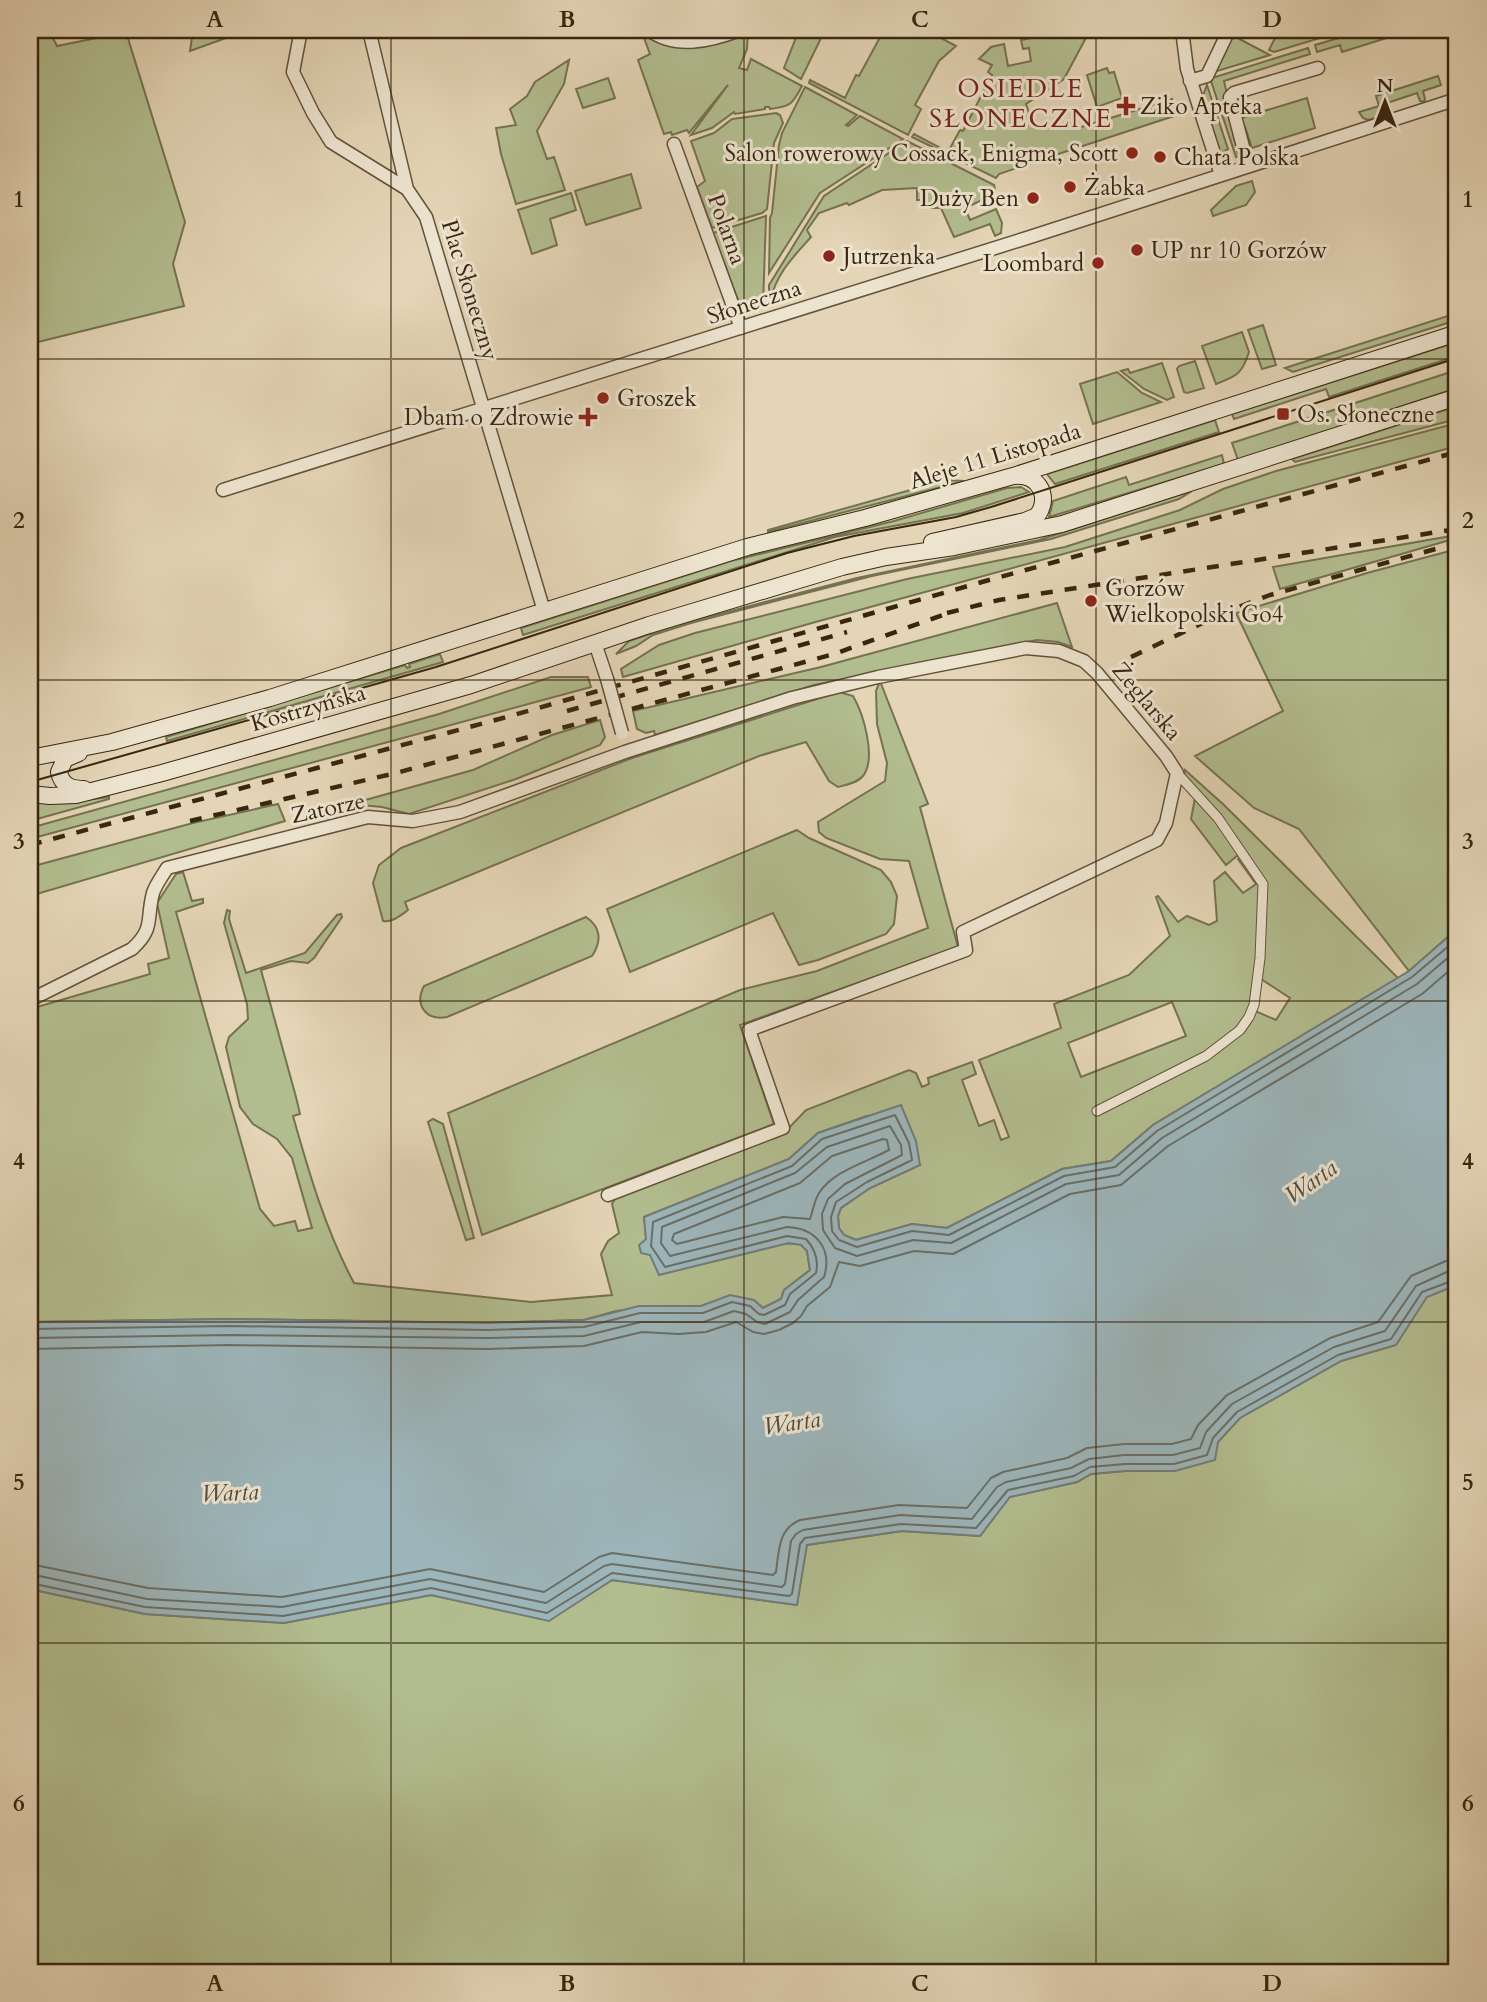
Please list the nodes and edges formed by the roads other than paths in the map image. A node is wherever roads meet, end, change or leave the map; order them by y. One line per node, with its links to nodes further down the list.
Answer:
1 (301, 30): 13 (street, Plac Słoneczny)
2 (369, 30): 13 (street)
3 (740, 30): 6 (street)
4 (1182, 30): 8 (street)
5 (1229, 30): 8 (street)
6 (653, 33)
7 (1318, 68): 11 (street)
8 (1190, 81): 12 (street)
9 (1457, 99): 11 (street, Słoneczna)
10 (674, 144): 14 (street, Polarna)
11 (1248, 166): 12 (street, Słoneczna)
12 (1221, 175): 14 (street, Słoneczna)
13 (407, 189): 17 (street, Plac Słoneczny)
14 (741, 328): 17 (street, Słoneczna)
15 (1457, 333): 18 (main road, Aleje 11 Listopada)
16 (1457, 397): 20 (main road)
17 (484, 410): 19 (street, Słoneczna); 21 (street, Plac Słoneczny)
18 (1013, 476): 20 (main road); 21 (main road, Aleje 11 Listopada)
19 (223, 490)
20 (886, 557): 22 (main road)
21 (544, 611): 23 (main road, Kostrzyńska)
22 (595, 643): 24 (street, bridge); 27 (main road, Kostrzyńska)
23 (112, 742): 25 (main road, Kostrzyńska); 27 (main road)
24 (625, 752): 26 (street, Żeglarska); 29 (street, Zatorze)
25 (30, 758)
26 (1177, 772): 30 (street); 31 (street, Żeglarska)
27 (114, 786): 28 (main road, Kostrzyńska)
28 (30, 794)
29 (30, 1000)
30 (1097, 1111)
31 (608, 1195)

